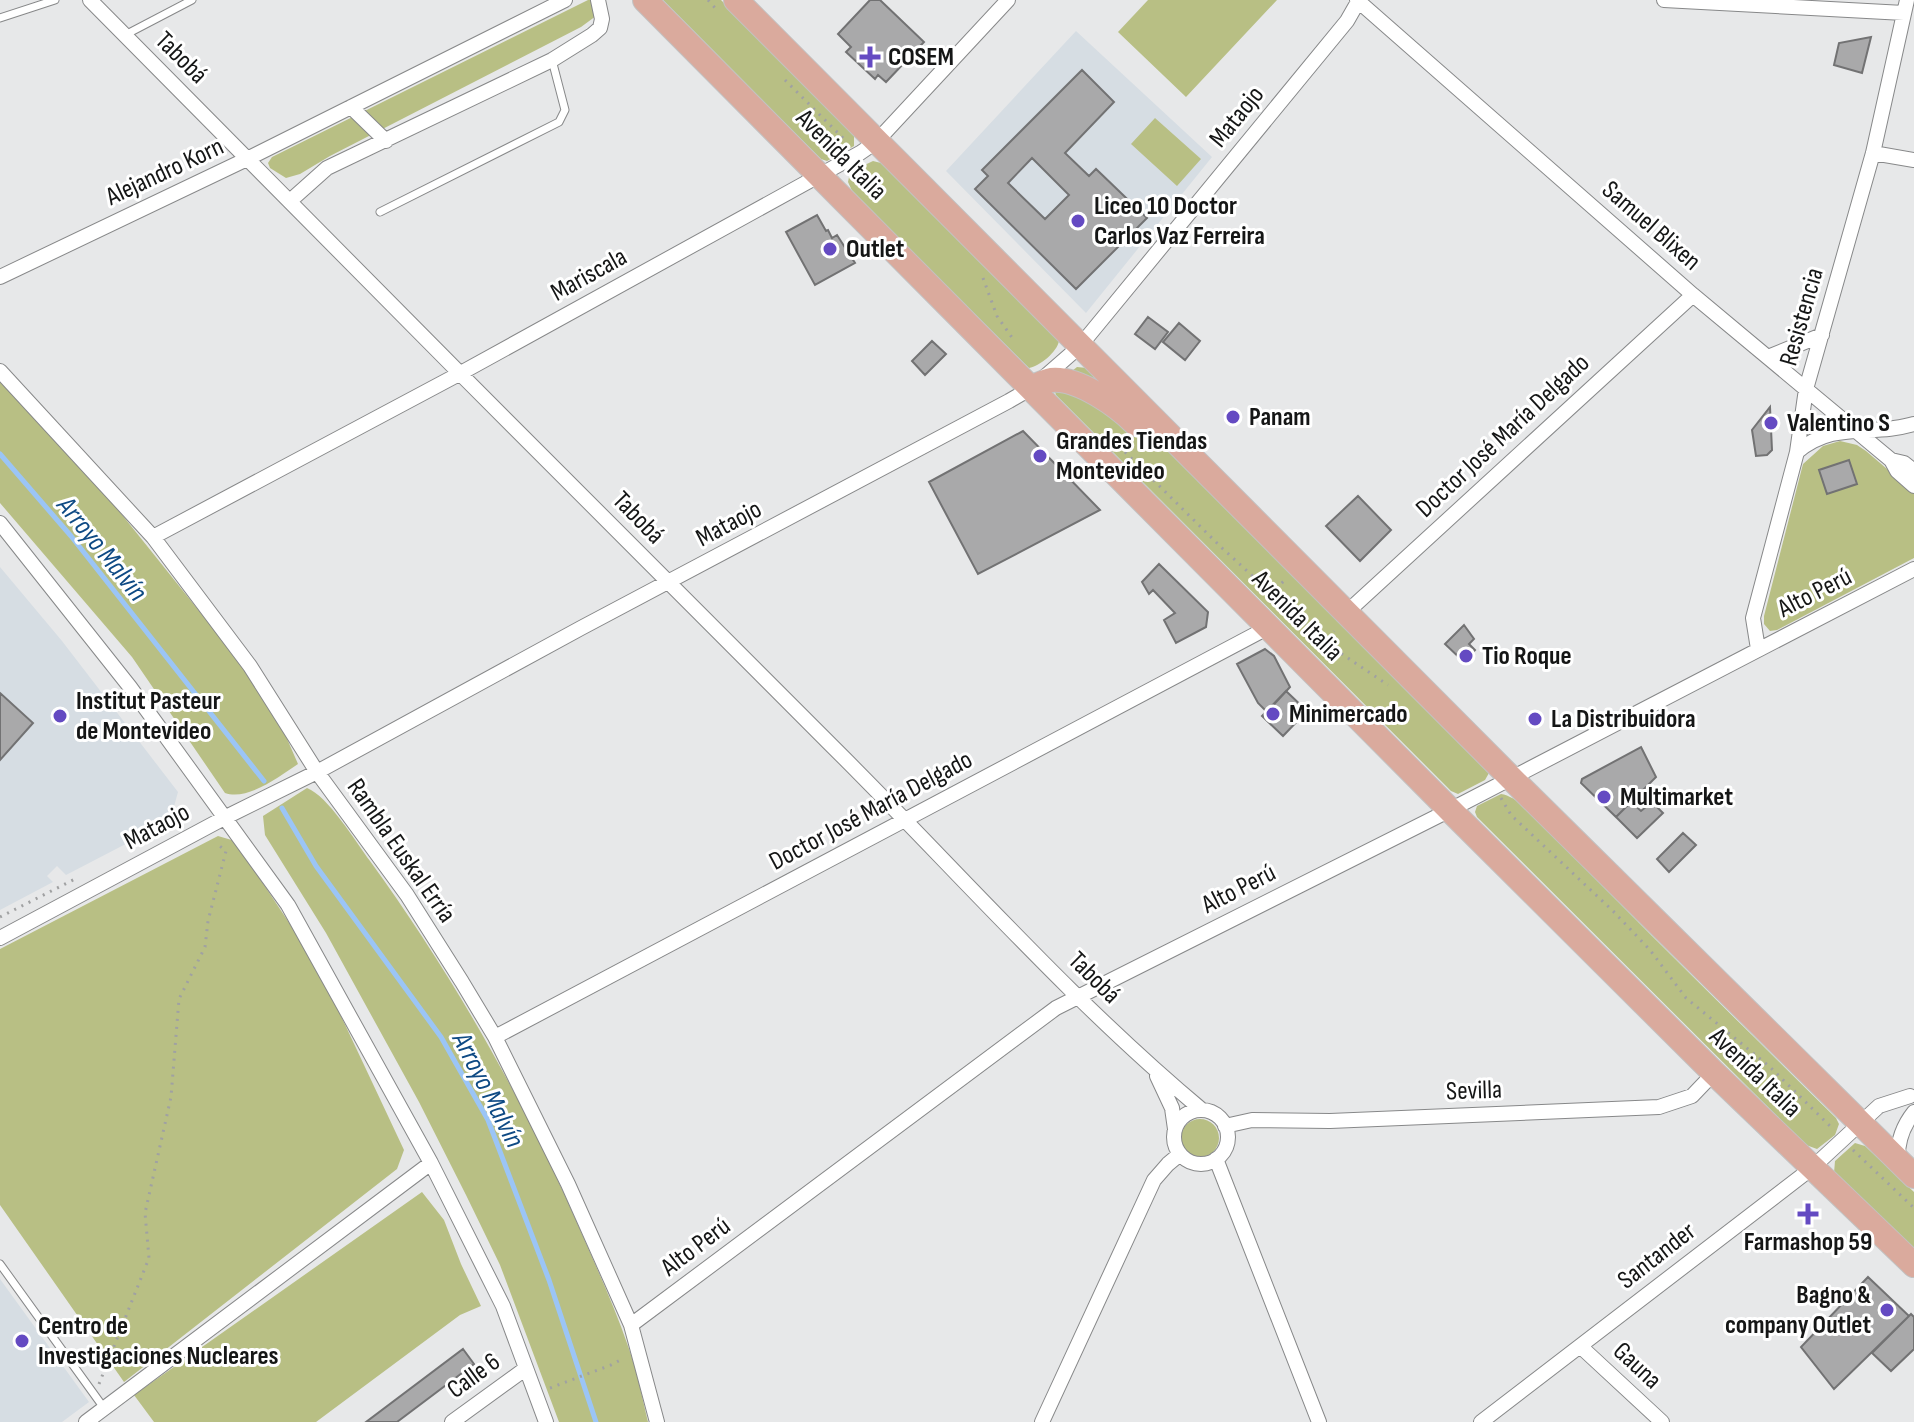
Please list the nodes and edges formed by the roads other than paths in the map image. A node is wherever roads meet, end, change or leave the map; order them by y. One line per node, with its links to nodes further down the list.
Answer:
1 (55, 0): 12 (lane)
2 (90, 0): 13 (street, Tabobá)
3 (192, 0): 13 (lane)
4 (565, 0): 15 (street, Alejandro Korn)
5 (598, 0): 14 (street)
6 (645, 0): 21 (main road, Avenida Italia)
7 (1008, 0): 17 (street, Mariscala)
8 (1358, 0): 25 (street, Samuel Blixen); 27 (street, Mataojo)
9 (1664, 0): 11 (street)
10 (727, 6): 17 (main road, Avenida Italia)
11 (1906, 6): 18 (street, Resistencia)
12 (0, 18)
13 (125, 35): 19 (street, Tabobá)
14 (552, 60): 16 (street); 23 (lane)
15 (351, 107): 16 (street); 19 (street, Alejandro Korn)
16 (386, 141): 22 (street)
17 (868, 147): 21 (street, Mariscala); 27 (main road, Avenida Italia)
18 (1873, 153): 20 (street); 26 (street, Resistencia)
19 (247, 159): 22 (street, Tabobá); 24 (street, Alejandro Korn)
20 (1914, 160)
21 (821, 176): 30 (street, Mariscala); 31 (main road, Avenida Italia)
22 (290, 201): 30 (street, Tabobá)
23 (380, 212)
24 (0, 277)
25 (1693, 295): 28 (street, Samuel Blixen); 44 (street, Doctor José María Delgado)
26 (1822, 335): 28 (street); 32 (street, Resistencia)
27 (1080, 346): 31 (street, Mataojo); 39 (main road, Avenida Italia)
28 (1768, 357): 32 (street, Samuel Blixen)
29 (0, 371): 41 (street, Rambla Euskal Erría)
30 (459, 374): 41 (street, Mariscala); 43 (street, Tabobá)
31 (1033, 387): 39 (main road); 43 (street, Mataojo); 45 (main road, Avenida Italia)
32 (1806, 389): 34 (street, Samuel Blixen); 35 (street, Resistencia)
33 (1914, 424): 34 (street)
34 (1855, 430): 35 (street); 36 (street, Samuel Blixen)
35 (1797, 452): 46 (street, Resistencia)
36 (1891, 460): 37 (street); 38 (street, Samuel Blixen)
37 (1914, 471)
38 (1914, 486)
39 (1220, 487): 44 (main road, Avenida Italia)
40 (0, 523): 50 (street)
41 (153, 537): 47 (street, Rambla Euskal Erría)
42 (1914, 569): 46 (street, Alto Perú)
43 (668, 584): 47 (street, Mataojo); 51 (street, Tabobá)
44 (1346, 613): 48 (main road, Avenida Italia)
45 (1261, 619): 49 (main road, Avenida Italia); 51 (street, Doctor José María Delgado)
46 (1758, 649): 48 (street, Alto Perú)
47 (317, 772): 50 (street, Mataojo); 54 (street, Rambla Euskal Erría)
48 (1501, 783): 49 (street, Alto Perú); 62 (main road, Avenida Italia)
49 (1450, 810): 53 (street, Alto Perú); 56 (main road, Avenida Italia)
50 (226, 817): 52 (street, Mataojo); 65 (street)
51 (907, 820): 53 (street, Tabobá); 54 (street, Doctor José María Delgado)
52 (0, 938)
53 (1077, 997): 55 (street, Tabobá); 70 (street, Alto Perú)
54 (495, 1037): 70 (street, Rambla Euskal Erría)
55 (1152, 1068): 58 (street, Tabobá); 61 (street, Tabobá)
56 (1714, 1073): 60 (street, Sevilla); 66 (main road, Avenida Italia)
57 (1913, 1092): 62 (street, Santander)
58 (1202, 1110): 60 (street, Tabobá); 61 (street)
59 (1914, 1112): 67 (street)
60 (1225, 1126): 64 (street)
61 (1175, 1129): 63 (street, Tabobá)
62 (1850, 1131): 66 (street, Santander); 67 (main road, Avenida Italia)
63 (1180, 1154): 64 (street); 79 (street)
64 (1216, 1159): 80 (street)
65 (431, 1163): 72 (street); 73 (street)
66 (1812, 1168): 69 (main road, Avenida Italia); 71 (street, Santander)
67 (1906, 1169)
68 (0, 1264): 73 (lane)
69 (1914, 1265)
70 (631, 1325): 78 (street, Rambla Euskal Erría)
71 (1580, 1346): 81 (street, Santander); 82 (street, Gauna)
72 (525, 1369): 76 (street, Calle 6); 77 (street)
73 (105, 1408): 74 (street); 75 (street)
74 (86, 1422)
75 (116, 1422)
76 (452, 1422)
77 (546, 1422)
78 (657, 1422)
79 (1042, 1422)
80 (1319, 1422)
81 (1481, 1422)
82 (1662, 1422)

